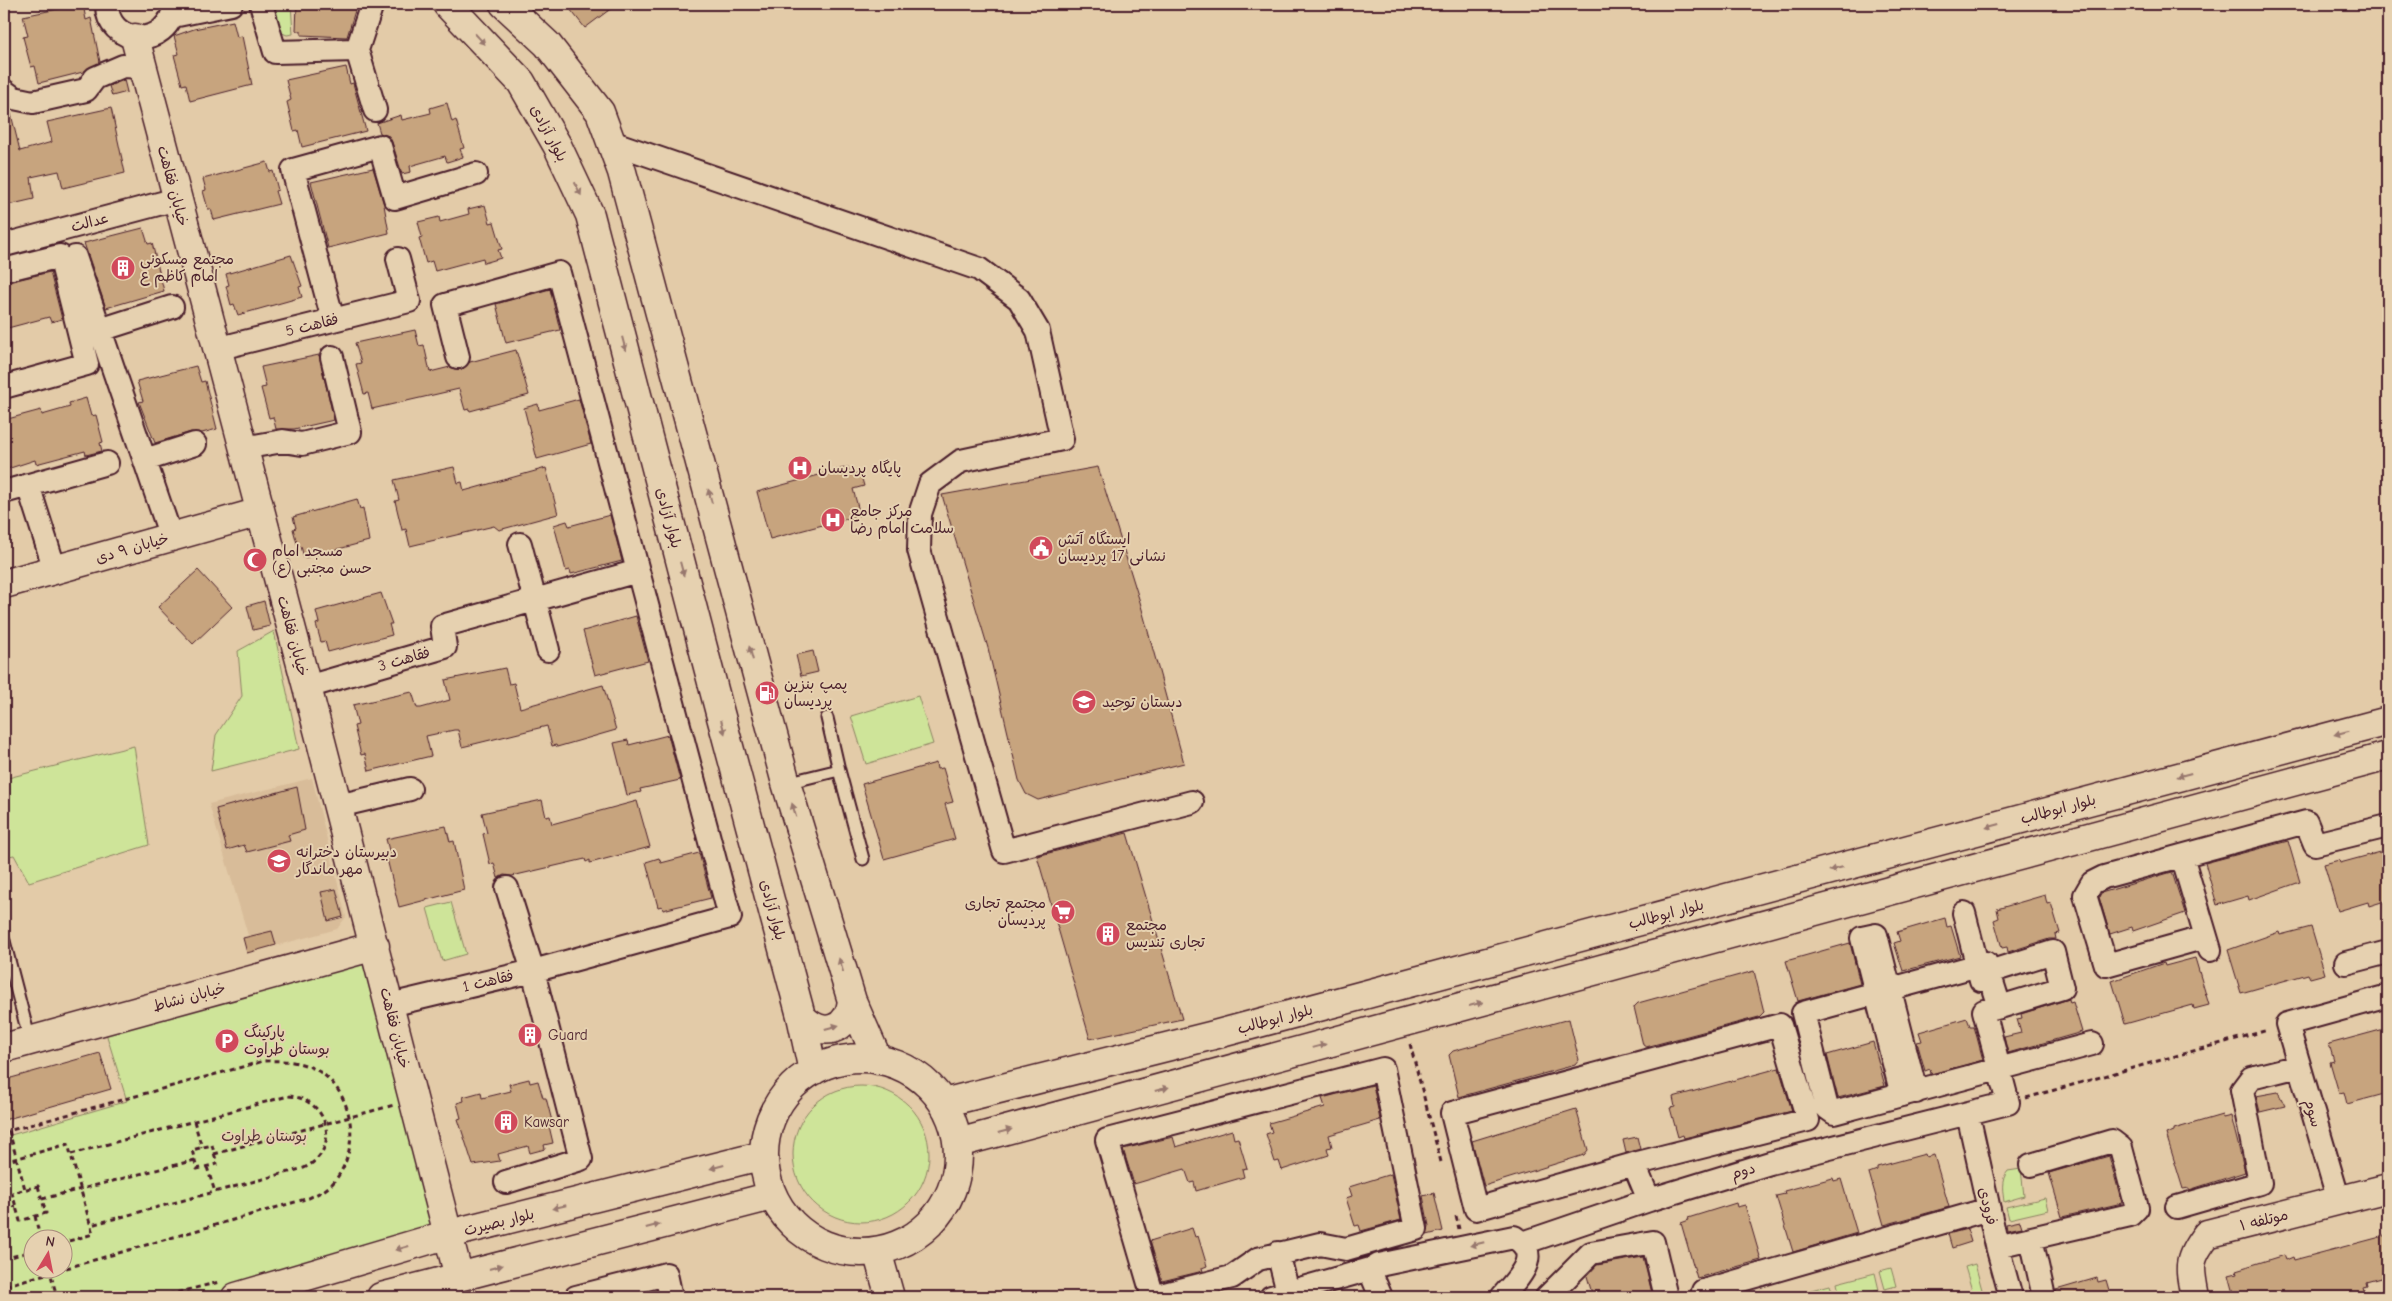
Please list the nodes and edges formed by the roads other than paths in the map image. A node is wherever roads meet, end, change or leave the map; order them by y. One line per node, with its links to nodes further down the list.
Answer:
1 (107, 4): 8 (street)
2 (231, 4): 7 (street)
3 (261, 4): 9 (street)
4 (372, 4): 9 (street)
5 (447, 4): 66 (main road, بلوار آزادی, one-way to 66)
6 (504, 4): 13 (main road)
7 (174, 10): 8 (street)
8 (135, 38): 10 (main road, خیابان فقاهت)
9 (357, 50): 12 (street)
10 (142, 67): 11 (street); 15 (main road, خیابان فقاهت)
11 (4, 91)
12 (375, 110)
13 (611, 142): 46 (main road, one-way to 13); 48 (street)
14 (476, 174): 21 (street)
15 (177, 200): 16 (street, عدالت); 23 (main road, خیابان فقاهت)
16 (4, 245)
17 (75, 257): 22 (street)
18 (398, 259): 21 (street, فقاهت 5)
19 (4, 270): 26 (street)
20 (172, 307): 22 (street)
21 (333, 320): 23 (street, فقاهت 5)
22 (100, 330): 29 (street)
23 (216, 348): 28 (main road, خیابان فقاهت)
24 (332, 357): 28 (street)
25 (458, 358): 37 (street)
26 (4, 387)
27 (195, 444): 29 (street)
28 (243, 448): 33 (main road, خیابان فقاهت)
29 (145, 460): 34 (street)
30 (106, 463): 31 (street)
31 (28, 485): 32 (street); 36 (street)
32 (4, 492)
33 (260, 512): 34 (main road, خیابان ۹ دی); 41 (main road, خیابان فقاهت)
34 (171, 537): 36 (main road, خیابان ۹ دی)
35 (520, 544): 39 (street)
36 (55, 570): 38 (main road, خیابان ۹ دی)
37 (638, 571): 39 (street); 60 (street)
38 (4, 584)
39 (535, 602): 40 (street); 41 (street, فقاهت 3)
40 (548, 650)
41 (307, 687): 49 (main road, خیابان فقاهت)
42 (827, 718): 45 (lane)
43 (2388, 721): 75 (main road, بلوار ابوطالب, one-way to 75)
44 (2388, 756): 77 (main road, one-way to 44)
45 (839, 770): 46 (lane); 52 (lane)
46 (786, 783): 63 (main road, one-way to 46)
47 (410, 789): 49 (street)
48 (1192, 802)
49 (338, 806): 56 (main road, خیابان فقاهت)
50 (2388, 826): 51 (street)
51 (2182, 856): 51 (street)
52 (863, 859)
53 (507, 888): 60 (street)
54 (1964, 913): 59 (street)
55 (4, 942): 67 (lane)
56 (375, 946): 64 (main road, خیابان فقاهت); 67 (main road, خیابان نشاط)
57 (2388, 952): 58 (street)
58 (2346, 963)
59 (1983, 969): 61 (street); 65 (street); 65 (street)
60 (533, 971): 64 (street, فقاهت 1); 81 (street, فقاهت 1)
61 (1883, 991): 74 (street); 74 (street)
62 (2388, 996): 71 (street, سوم)
63 (852, 1001): 66 (main road, one-way to 63); 70 (main road)
64 (390, 1005): 88 (main road, خیابان فقاهت)
65 (1994, 1009): 72 (street)
66 (801, 1016): 73 (main road, بلوار آزادی)
67 (30, 1041): 69 (main road, خیابان نشاط)
68 (2092, 1044): 72 (street)
69 (4, 1048)
70 (878, 1060): 73 (main road); 75 (main road)
71 (2299, 1066): 85 (street, سوم); 86 (street)
72 (1999, 1070): 74 (street); 76 (street, دوم)
73 (813, 1071): 78 (main road)
74 (1909, 1094)
75 (943, 1103): 77 (main road)
76 (1968, 1114): 84 (street, دوم); 87 (street, فرودی)
77 (958, 1144): 92 (main road)
78 (764, 1155): 83 (main road); 88 (main road, بلوار بصیرت, one-way to 88)
79 (1634, 1164): 79 (street); 84 (street)
80 (2031, 1165): 89 (street)
81 (506, 1182)
82 (2388, 1188): 85 (main road, موتلفه ۱)
83 (772, 1196): 92 (main road); 95 (main road, one-way to 83)
84 (1649, 1200): 90 (street, دوم)
85 (2338, 1201): 109 (main road, موتلفه ۱)
86 (2177, 1207)
87 (1989, 1209): 91 (street, فرودی); 97 (street)
88 (449, 1234): 95 (main road, خیابان فقاهت); 96 (main road, بلوار بصیرت, one-way to 96)
89 (2031, 1238): 91 (street); 108 (street)
90 (1523, 1242): 94 (street, one-way to 94); 104 (street)
91 (1997, 1246): 107 (street, فرودی)
92 (877, 1251): 102 (main road)
93 (1278, 1254): 93 (street); 98 (street)
94 (1374, 1268): 98 (street); 103 (street)
95 (458, 1277): 99 (main road)
96 (231, 1289)
97 (1703, 1291)
98 (1279, 1295)
99 (381, 1297)
100 (576, 1297): 101 (street)
101 (672, 1297)
102 (890, 1297)
103 (1381, 1297)
104 (1502, 1297)
105 (1547, 1297): 106 (street)
106 (1666, 1297)
107 (2011, 1297)
108 (2044, 1297)
109 (2195, 1297)

